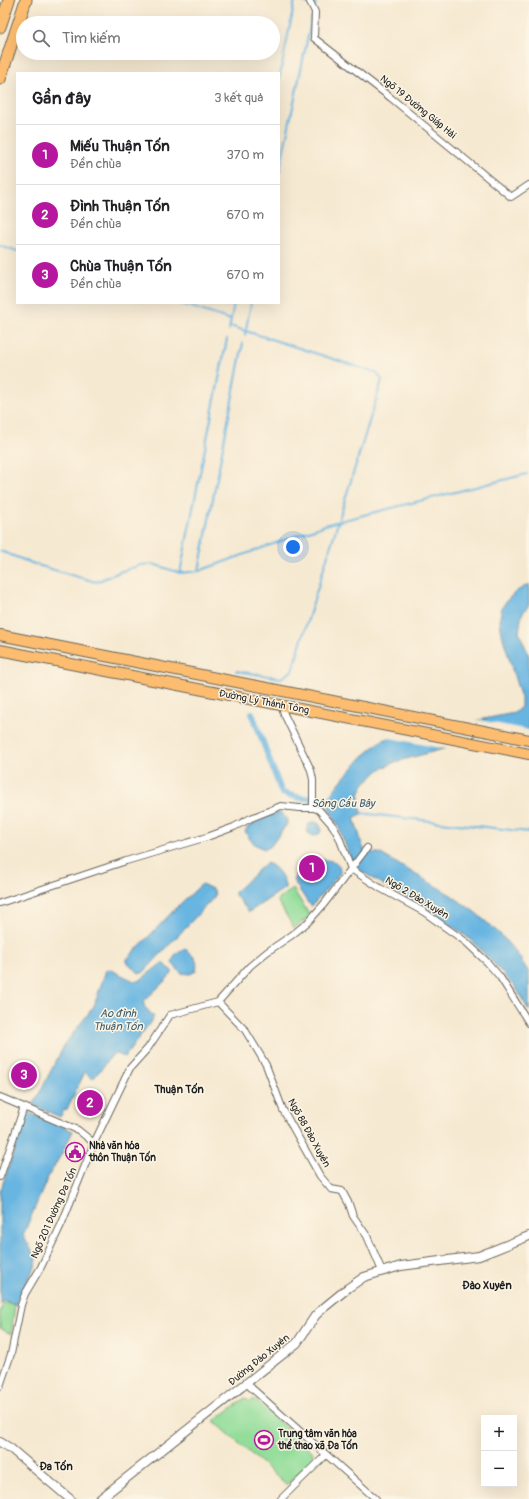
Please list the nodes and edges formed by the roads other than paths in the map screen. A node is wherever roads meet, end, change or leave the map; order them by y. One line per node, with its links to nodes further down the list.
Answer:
1 (9, 0): 5 (highway)
2 (26, 0): 4 (highway)
3 (308, 0): 8 (street, Ngõ 19 Đường Giáp Hải)
4 (21, 16)
5 (0, 27)
6 (16, 30): 7 (highway)
7 (0, 79)
8 (529, 185)
9 (0, 635): 11 (main road, Đường Lý Thánh Tông)
10 (0, 650): 12 (main road, Đường Lý Thánh Tông)
11 (268, 688): 12 (main road); 14 (main road, Đường Lý Thánh Tông)
12 (265, 702): 13 (main road, Đường Lý Thánh Tông)
13 (282, 706): 15 (main road, Đường Lý Thánh Tông); 16 (street)
14 (527, 739)
15 (529, 754)
16 (313, 805): 18 (street); 19 (street)
17 (367, 848): 18 (street)
18 (352, 867): 20 (street); 21 (street, Ngõ 2 Đào Xuyên)
19 (0, 903)
20 (218, 1002): 24 (street, Ngõ 201 Đường Đa Tốn); 28 (street, Ngõ 88 Đào Xuyên)
21 (529, 1022)
22 (0, 1097): 23 (street)
23 (24, 1107): 24 (street); 25 (street)
24 (94, 1143): 30 (street, Ngõ 201 Đường Đa Tốn)
25 (2, 1167): 26 (street)
26 (0, 1177)
27 (529, 1236): 28 (street, Đường Đào Xuyên)
28 (382, 1271): 29 (street, Đường Đào Xuyên)
29 (246, 1383): 32 (street); 34 (street, Đường Đào Xuyên)
30 (0, 1386)
31 (0, 1442): 33 (street)
32 (326, 1455): 35 (street); 36 (street)
33 (70, 1499)
34 (100, 1499)
35 (281, 1499)
36 (376, 1499)

